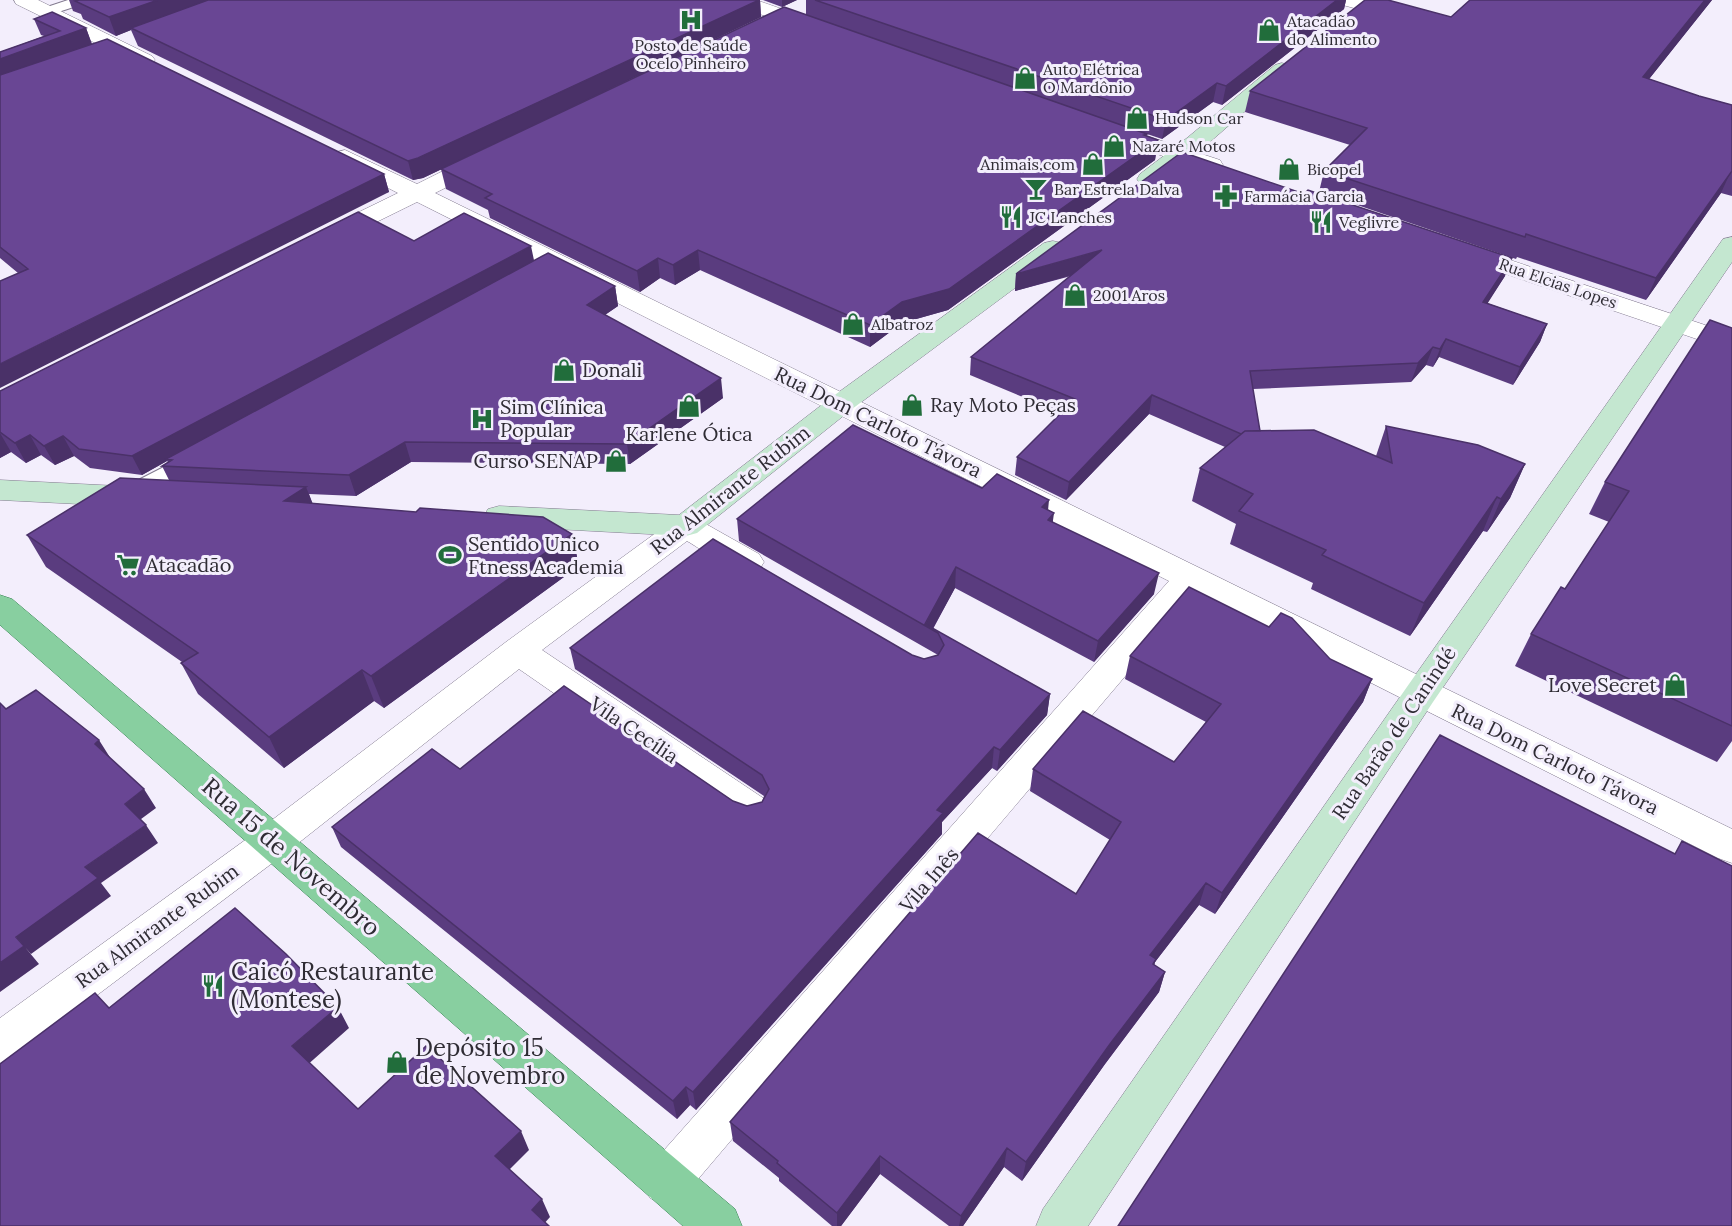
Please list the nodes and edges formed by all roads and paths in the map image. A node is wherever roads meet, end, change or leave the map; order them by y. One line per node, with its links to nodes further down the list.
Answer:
1 (81, 0): 4 (lane)
2 (738, 0): 5 (street)
3 (807, 5): 5 (street)
4 (35, 6): 8 (street)
5 (784, 16): 6 (street); 7 (street)
6 (762, 27)
7 (840, 36)
8 (127, 41): 9 (street); 11 (street)
9 (86, 57)
10 (1294, 60): 15 (main road)
11 (169, 72)
12 (1098, 127): 15 (street)
13 (319, 145): 17 (street, Rua Dom Carloto Távora)
14 (507, 149): 17 (street)
15 (1180, 155): 16 (street); 18 (main road)
16 (1228, 171)
17 (416, 192): 22 (street); 25 (street, Rua Dom Carloto Távora)
18 (1126, 195)
19 (1069, 236): 25 (main road, Rua Almirante Rubim)
20 (1442, 244): 23 (street, Rua Elcias Lopes)
21 (1732, 244): 23 (main road, Rua Barão de Canindé)
22 (303, 249)
23 (1678, 324): 24 (street, Rua Elcias Lopes); 36 (main road, Rua Barão de Canindé)
24 (1732, 343)
25 (842, 403): 31 (main road, Rua Almirante Rubim); 33 (street, Rua Dom Carloto Távora)
26 (209, 451): 28 (lane)
27 (0, 489): 28 (main road)
28 (125, 496): 29 (main road)
29 (173, 499)
30 (471, 514): 31 (main road)
31 (686, 526): 32 (street); 35 (street, Rua Almirante Rubim)
32 (769, 574)
33 (1191, 577): 36 (street, Rua Dom Carloto Távora); 41 (street, Vila Inês)
34 (0, 607): 38 (main road, Rua 15 de Novembro)
35 (518, 651): 37 (street, Vila Cecília); 38 (street, Rua Almirante Rubim)
36 (1421, 693): 39 (street, Rua Dom Carloto Távora); 43 (main road, Rua Barão de Canindé)
37 (750, 809)
38 (273, 841): 40 (street, Rua Almirante Rubim); 41 (main road, Rua 15 de Novembro)
39 (1732, 847)
40 (0, 1043)
41 (666, 1182): 42 (main road, Rua 15 de Novembro)
42 (718, 1226)
43 (1060, 1226)

